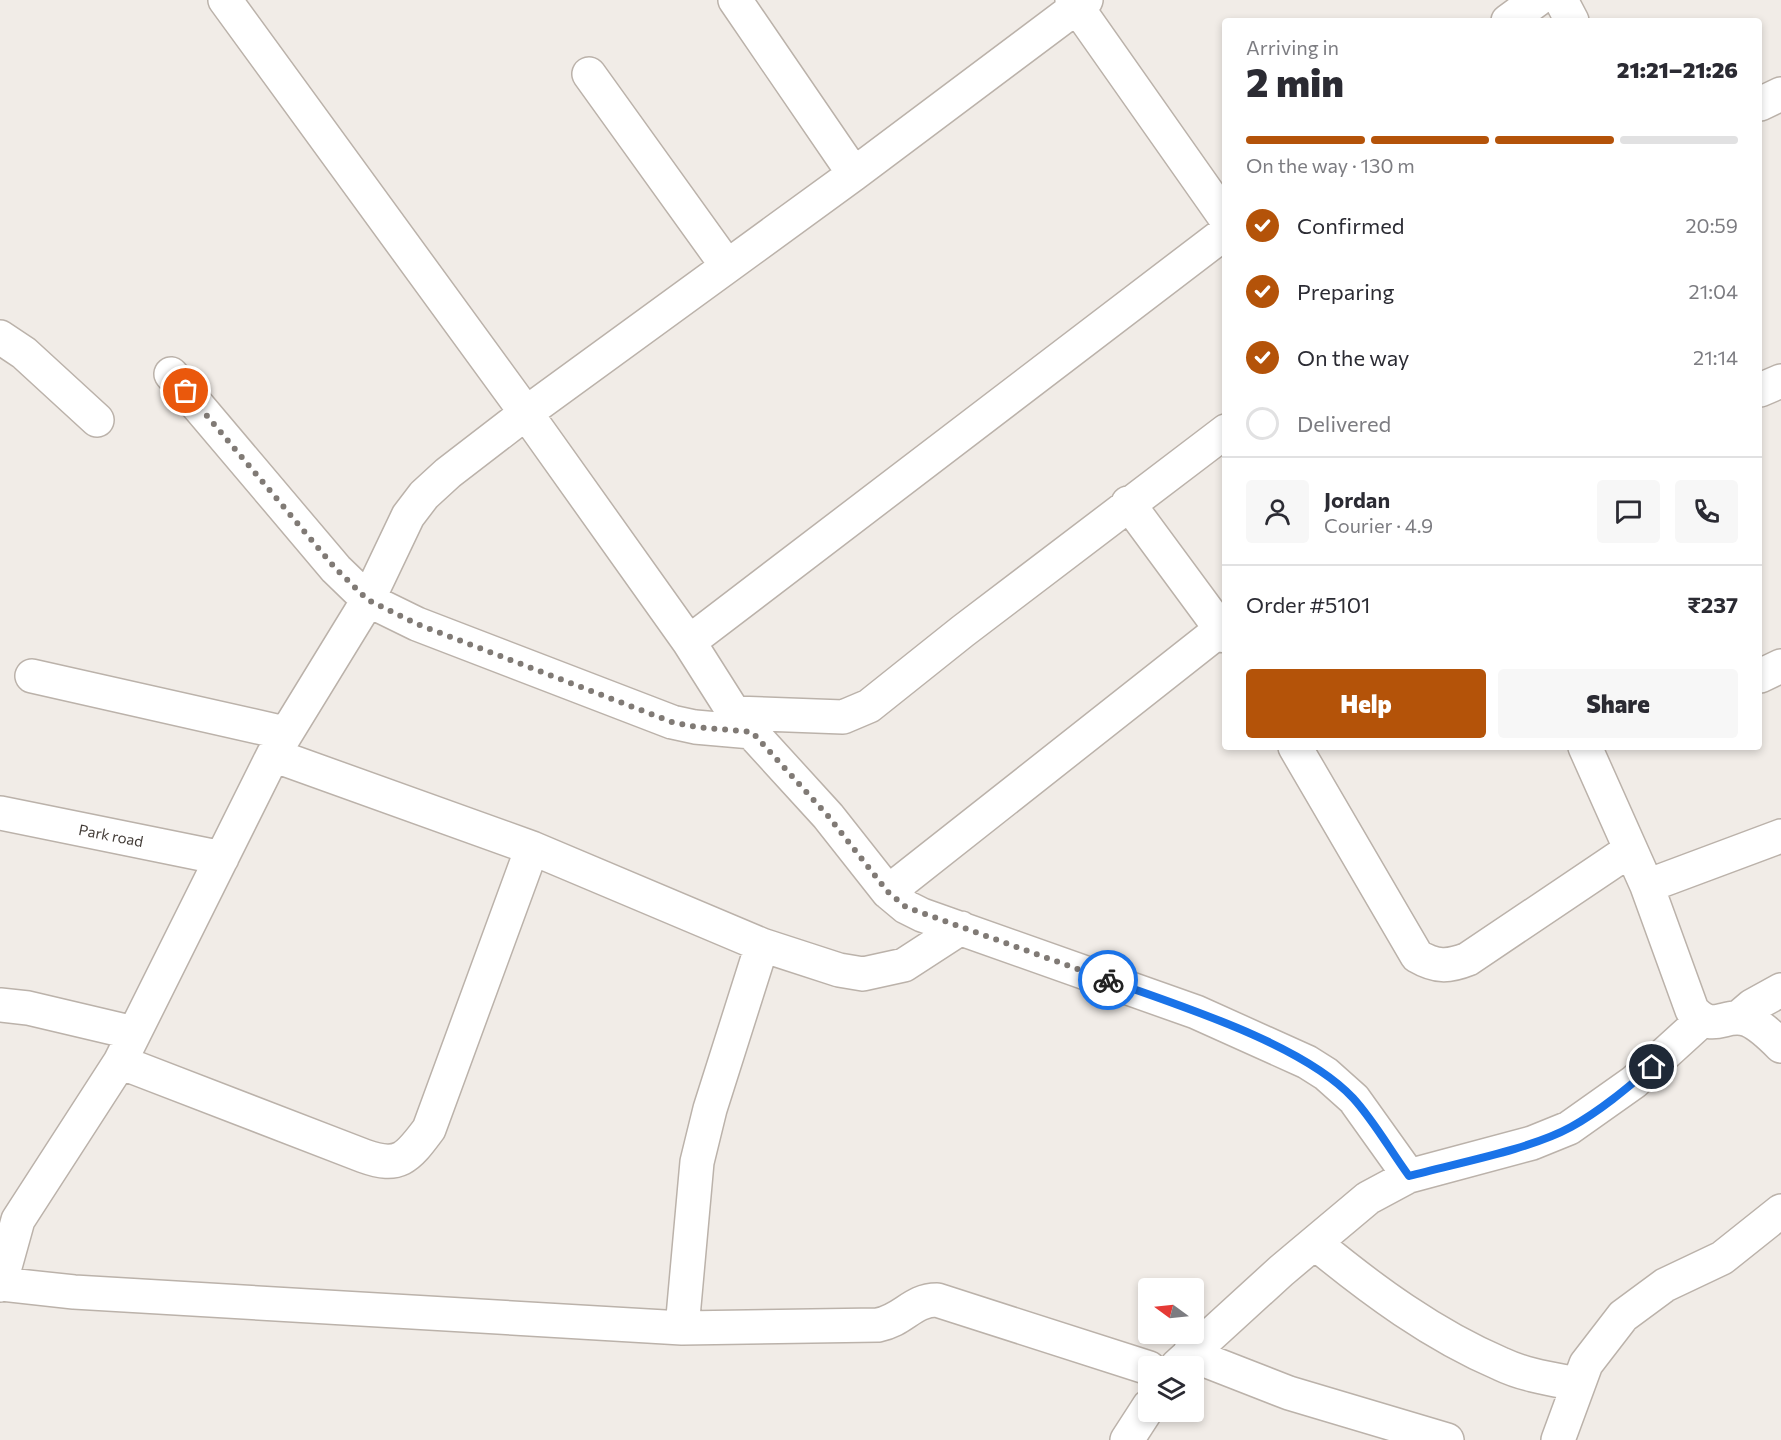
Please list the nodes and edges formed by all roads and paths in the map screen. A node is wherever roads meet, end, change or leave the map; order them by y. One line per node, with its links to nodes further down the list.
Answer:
1 (225, 0): 19 (street)
2 (735, 0): 11 (street)
3 (1537, 0): 6 (street)
4 (1561, 0): 7 (street)
5 (1078, 2): 11 (street); 12 (street)
6 (1513, 18)
7 (1570, 18)
8 (589, 74): 14 (street)
9 (1781, 93): 10 (street)
10 (1762, 103)
11 (854, 174): 14 (street)
12 (1222, 213)
13 (1222, 235): 26 (street)
14 (727, 266): 19 (street)
15 (0, 337): 20 (street)
16 (171, 374): 23 (street)
17 (1781, 381): 18 (street)
18 (1762, 389)
19 (526, 413): 23 (street); 26 (street)
20 (97, 420)
21 (1222, 433): 22 (street)
22 (1128, 503): 24 (street); 30 (street)
23 (368, 600): 30 (street); 31 (street)
24 (1222, 632)
25 (1222, 634): 40 (street)
26 (689, 642): 30 (street)
27 (1781, 666): 28 (street)
28 (1762, 675)
29 (32, 676): 31 (street)
30 (743, 723): 40 (street)
31 (279, 744): 36 (street); 38 (street)
32 (1297, 750): 37 (street)
33 (1592, 750): 37 (street)
34 (0, 813): 38 (street, Park road)
35 (1781, 836): 39 (street)
36 (532, 848): 42 (street); 48 (street)
37 (1630, 850): 39 (street)
38 (222, 858): 48 (street)
39 (1647, 886): 46 (street)
40 (888, 892): 41 (street)
41 (961, 928): 42 (street); 49 (street)
42 (762, 945): 54 (street)
43 (1781, 990): 45 (street)
44 (0, 1005): 48 (street)
45 (1738, 1018): 46 (street); 47 (street)
46 (1701, 1021): 49 (street)
47 (1781, 1046)
48 (127, 1048): 50 (street)
49 (1409, 1176): 52 (street)
50 (14, 1201): 53 (street)
51 (1781, 1211): 58 (street)
52 (1315, 1243): 55 (street); 58 (street)
53 (0, 1284): 54 (street)
54 (682, 1328): 56 (street)
55 (1188, 1356)
56 (1138, 1364)
57 (1204, 1367): 61 (street)
58 (1577, 1384): 62 (street)
59 (1139, 1422): 60 (street)
60 (1127, 1440)
61 (1447, 1440)
62 (1558, 1440)

